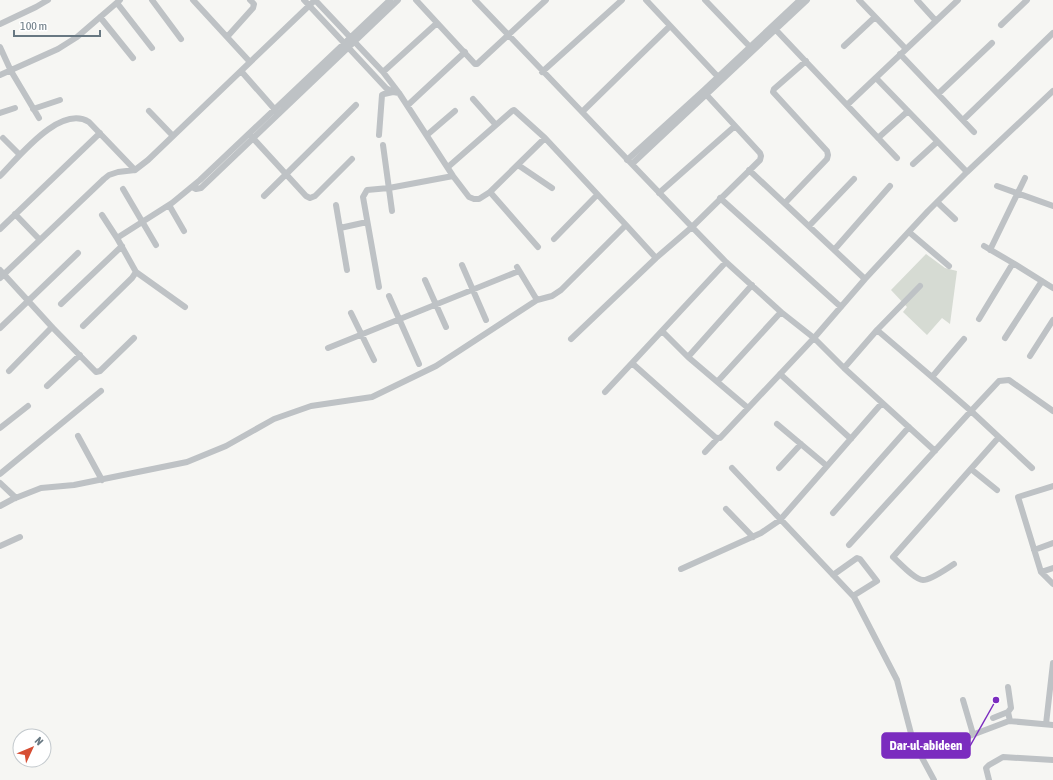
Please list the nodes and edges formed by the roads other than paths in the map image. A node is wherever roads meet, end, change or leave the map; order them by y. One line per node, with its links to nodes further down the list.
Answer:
1 (48, 0): 26 (street)
2 (152, 0): 33 (street)
3 (193, 0): 32 (street)
4 (250, 0): 32 (street)
5 (304, 0): 21 (street)
6 (390, 0): 34 (street)
7 (398, 0): 34 (street)
8 (416, 0): 25 (street)
9 (475, 0): 31 (street)
10 (546, 0): 31 (street)
11 (622, 0): 50 (street)
12 (646, 0): 28 (street)
13 (800, 0): 40 (street)
14 (807, 0): 29 (street)
15 (859, 0): 23 (street)
16 (917, 0): 24 (street)
17 (958, 0): 24 (street)
18 (1027, 0): 27 (street)
19 (709, 1): 40 (street)
20 (119, 2): 22 (street); 39 (street)
21 (309, 6): 34 (street); 36 (street); 46 (street)
22 (100, 17): 44 (street); 47 (street)
23 (875, 17): 37 (street); 41 (street)
24 (936, 20): 41 (street)
25 (437, 23): 42 (street); 49 (street)
26 (0, 24)
27 (1001, 25)
28 (670, 26): 52 (street); 69 (street)
29 (776, 30): 40 (street); 45 (street)
30 (1053, 33): 72 (street)
31 (508, 35): 42 (street); 50 (street)
32 (227, 37): 46 (street)
33 (181, 39)
34 (352, 40): 36 (street); 49 (street)
35 (992, 43): 57 (street)
36 (347, 45): 55 (street); 68 (street)
37 (844, 46)
38 (0, 47): 47 (street)
39 (152, 48)
40 (752, 49): 52 (street)
41 (906, 49): 43 (street)
42 (464, 52): 61 (street)
43 (900, 54): 53 (street); 57 (street)
44 (133, 58)
45 (806, 60): 62 (street); 113 (street)
46 (250, 62): 48 (street)
47 (11, 71): 51 (street); 64 (street)
48 (240, 71): 68 (street); 79 (street)
49 (383, 72): 55 (street)
50 (542, 72): 69 (street)
51 (0, 75)
52 (720, 78): 56 (street)
53 (876, 78): 62 (street); 67 (street)
54 (1053, 90): 95 (street)
55 (396, 92): 61 (street); 77 (street)
56 (704, 93): 74 (street); 89 (street)
57 (938, 94): 72 (street)
58 (473, 99): 73 (street)
59 (60, 100): 64 (street)
60 (356, 105): 96 (street)
61 (408, 105): 78 (street)
62 (847, 105): 83 (street)
63 (15, 108): 70 (street)
64 (33, 109): 71 (street)
65 (149, 111): 79 (street)
66 (455, 111): 78 (street)
67 (908, 111): 83 (street); 84 (street)
68 (277, 112): 80 (street)
69 (582, 112): 89 (street)
70 (0, 113)
71 (39, 118)
72 (963, 120): 75 (street)
73 (496, 125): 82 (street); 92 (street)
74 (735, 126): 94 (street); 107 (street)
75 (974, 132)
76 (100, 133): 86 (street); 93 (street); 118 (street)
77 (379, 135)
78 (427, 135): 92 (street)
79 (173, 136): 93 (street)
80 (251, 136): 96 (street); 114 (street)
81 (2, 138): 86 (street)
82 (545, 138): 91 (street); 109 (street)
83 (878, 138): 87 (street)
84 (937, 142): 90 (street); 95 (street)
85 (383, 145): 103 (street)
86 (20, 155): 97 (street)
87 (897, 158)
88 (352, 159): 96 (street)
89 (630, 162): 107 (street)
90 (913, 164)
91 (518, 165): 104 (street); 106 (street)
92 (448, 167): 98 (street)
93 (135, 170): 132 (street)
94 (749, 170): 111 (street); 113 (street)
95 (967, 172): 112 (street)
96 (285, 175): 110 (street)
97 (0, 176)
98 (453, 176): 103 (street); 106 (street)
99 (1025, 178): 108 (street)
100 (854, 179): 124 (street)
101 (890, 186): 137 (street)
102 (997, 186): 108 (street)
103 (389, 188): 117 (street); 122 (street)
104 (552, 188)
105 (123, 189): 121 (street)
106 (490, 192): 135 (street)
107 (660, 193): 126 (street)
108 (1017, 193): 116 (street); 138 (street)
109 (597, 195): 123 (street); 131 (street)
110 (264, 196)
111 (720, 198): 126 (street); 161 (street)
112 (937, 202): 120 (street); 129 (street)
113 (785, 203): 124 (street)
114 (169, 205): 121 (street); 128 (street)
115 (336, 205): 125 (street)
116 (1053, 206)
117 (392, 211)
118 (15, 214): 127 (street); 132 (street)
119 (102, 215): 130 (street)
120 (955, 219)
121 (142, 222): 130 (street); 133 (street)
122 (367, 222): 125 (street); 153 (street)
123 (626, 225): 140 (street); 158 (street)
124 (809, 226): 137 (street)
125 (340, 228): 145 (street)
126 (692, 228): 140 (street); 141 (street)
127 (0, 229)
128 (184, 231)
129 (909, 232): 144 (street); 148 (street)
130 (117, 238): 134 (street)
131 (554, 239)
132 (40, 240): 147 (street)
133 (156, 245)
134 (122, 246): 146 (street); 159 (street)
135 (538, 246)
136 (984, 246): 138 (street)
137 (834, 250): 148 (street)
138 (990, 250): 142 (street)
139 (78, 253): 157 (street)
140 (656, 258): 179 (street)
141 (726, 262): 151 (street); 174 (street)
142 (1013, 263): 150 (street); 165 (street)
143 (462, 265): 155 (street)
144 (949, 266)
145 (347, 270)
146 (136, 272): 162 (street); 169 (street)
147 (2, 274): 157 (street)
148 (865, 279): 161 (street)
149 (425, 280): 160 (street)
150 (1042, 281): 154 (street); 178 (street)
151 (752, 285): 164 (street); 184 (street)
152 (920, 286): 173 (street)
153 (380, 287)
154 (1053, 288)
155 (473, 290): 158 (street); 160 (street); 167 (street)
156 (389, 296): 166 (street)
157 (28, 300): 170 (street); 172 (street)
158 (537, 300): 217 (street)
159 (61, 304)
160 (436, 305): 166 (street); 171 (street)
161 (841, 307): 177 (street)
162 (185, 308)
163 (351, 312): 175 (street)
164 (781, 312): 177 (street); 192 (street)
165 (978, 319)
166 (400, 320): 175 (street); 186 (street)
167 (486, 320)
168 (1053, 320): 183 (street)
169 (83, 326)
170 (52, 327): 182 (street); 189 (street)
171 (446, 327)
172 (0, 328)
173 (877, 330): 188 (street); 191 (street)
174 (662, 331): 184 (street); 187 (street)
175 (362, 335): 181 (street); 185 (street)
176 (134, 338): 182 (street)
177 (814, 338): 188 (street); 190 (street)
178 (1005, 338)
179 (571, 339)
180 (964, 339): 191 (street)
181 (328, 348)
182 (80, 355): 193 (street)
183 (1030, 356)
184 (688, 357): 192 (street)
185 (374, 360)
186 (419, 364)
187 (633, 364): 195 (street); 206 (street)
188 (844, 368): 196 (street)
189 (9, 371)
190 (780, 374): 198 (street); 207 (street)
191 (932, 377): 199 (street)
192 (718, 381): 198 (street)
193 (47, 386)
194 (101, 391): 216 (street)
195 (605, 392)
196 (882, 403): 202 (street); 207 (street)
197 (28, 406): 203 (street)
198 (748, 408): 206 (street)
199 (970, 411): 200 (street); 205 (street); 209 (street)
200 (1053, 411)
201 (777, 424): 208 (street)
202 (909, 427): 209 (street); 224 (street)
203 (0, 428)
204 (78, 436): 217 (street)
205 (999, 437): 214 (street); 215 (street)
206 (718, 438): 210 (street)
207 (851, 439): 211 (street)
208 (801, 444): 211 (street); 213 (street)
209 (935, 451): 229 (street)
210 (705, 452)
211 (828, 466): 225 (street)
212 (732, 468): 225 (street)
213 (779, 468)
214 (1032, 468)
215 (971, 469): 220 (street); 232 (street)
216 (0, 474)
217 (102, 480): 221 (street)
218 (0, 483): 221 (street)
219 (1053, 486): 231 (street)
220 (997, 490)
221 (16, 498): 222 (street)
222 (0, 506)
223 (726, 509): 227 (street)
224 (833, 513)
225 (780, 520): 227 (street); 236 (street)
226 (20, 537): 230 (street)
227 (753, 537): 234 (street)
228 (1053, 543): 231 (street)
229 (849, 545)
230 (0, 546)
231 (1034, 550): 235 (street)
232 (954, 564)
233 (1053, 568): 235 (street)
234 (681, 569)
235 (1041, 572): 237 (street)
236 (833, 575): 238 (street); 238 (street)
237 (1053, 584)
238 (851, 591): 249 (street)
239 (1053, 663): 241 (street)
240 (1008, 687): 243 (street)
241 (1051, 691): 246 (street)
242 (963, 700): 248 (street)
243 (1008, 712): 244 (street); 245 (street)
244 (993, 718)
245 (1010, 721): 246 (street); 248 (street)
246 (1046, 724): 247 (street)
247 (1053, 725)
248 (973, 734): 249 (street)
249 (918, 750): 251 (street)
250 (1053, 760): 252 (street)
251 (934, 780)
252 (989, 780)

